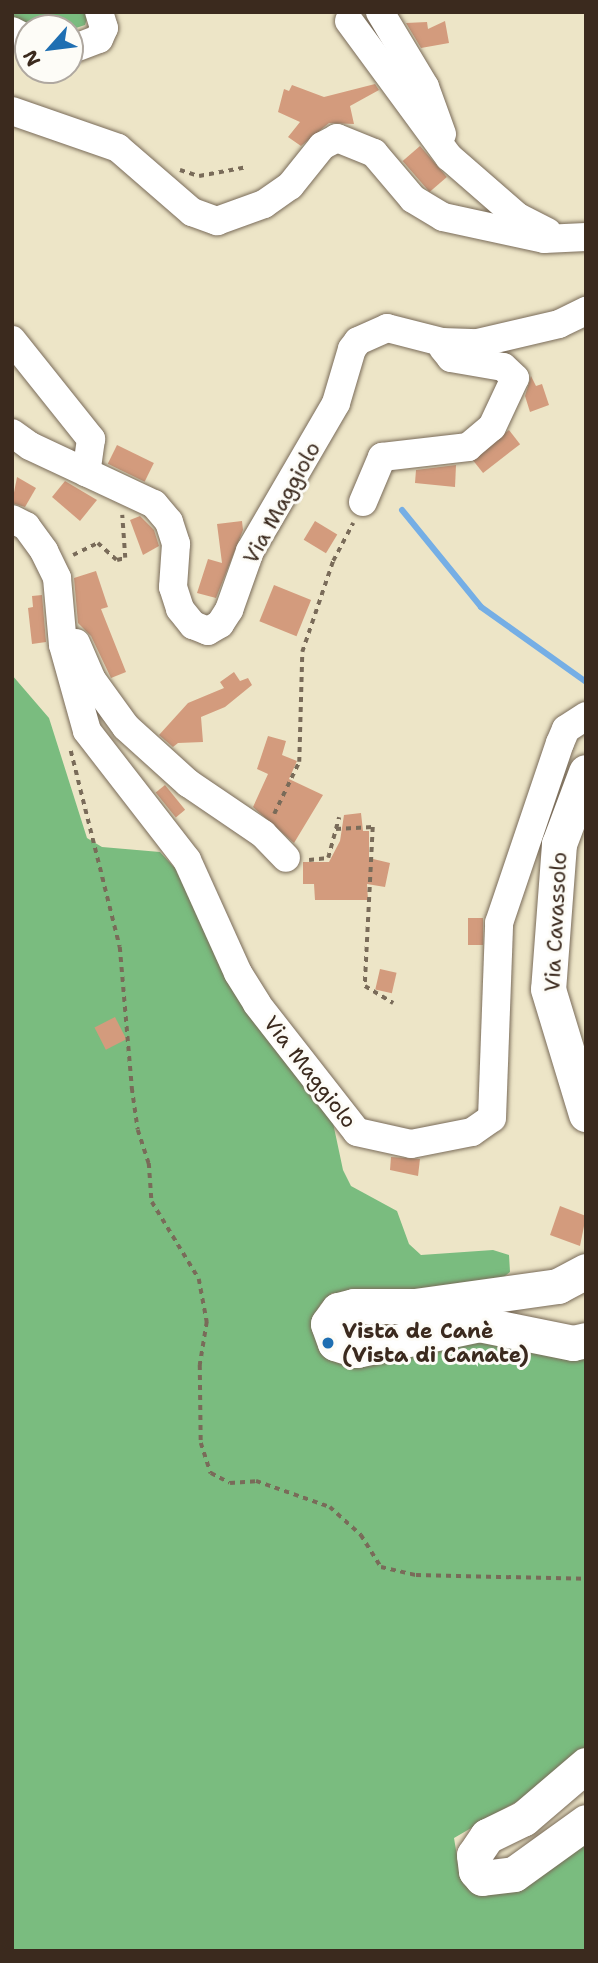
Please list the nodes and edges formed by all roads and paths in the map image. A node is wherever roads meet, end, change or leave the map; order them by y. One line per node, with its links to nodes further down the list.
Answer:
1 (99, 12): 4 (street)
2 (380, 12): 6 (street)
3 (349, 21): 6 (street)
4 (84, 47)
5 (12, 111): 7 (street)
6 (449, 157): 9 (street)
7 (140, 164): 8 (path); 9 (street)
8 (247, 167)
9 (574, 238)
10 (586, 311): 12 (street, Via Maggiolo)
11 (12, 340): 14 (street)
12 (442, 342): 15 (street, Via Maggiolo); 16 (street)
13 (12, 433): 14 (street, Via Maggiolo)
14 (86, 473): 15 (street, Via Maggiolo)
15 (113, 486): 18 (path)
16 (363, 502): 25 (path)
17 (12, 519): 18 (street, Via Maggiolo)
18 (57, 578): 19 (street, Via Maggiolo)
19 (62, 612): 20 (street, Via Maggiolo); 25 (street)
20 (586, 716)
21 (69, 744): 31 (path)
22 (586, 772): 28 (main road, Via Cavassolo)
23 (339, 817): 24 (path)
24 (336, 829): 26 (path); 27 (path)
25 (263, 834): 26 (street)
26 (286, 858)
27 (393, 1003)
28 (586, 1114)
29 (586, 1271): 30 (main road)
30 (586, 1340)
31 (586, 1579)
32 (586, 1765): 33 (main road)
33 (586, 1822)

